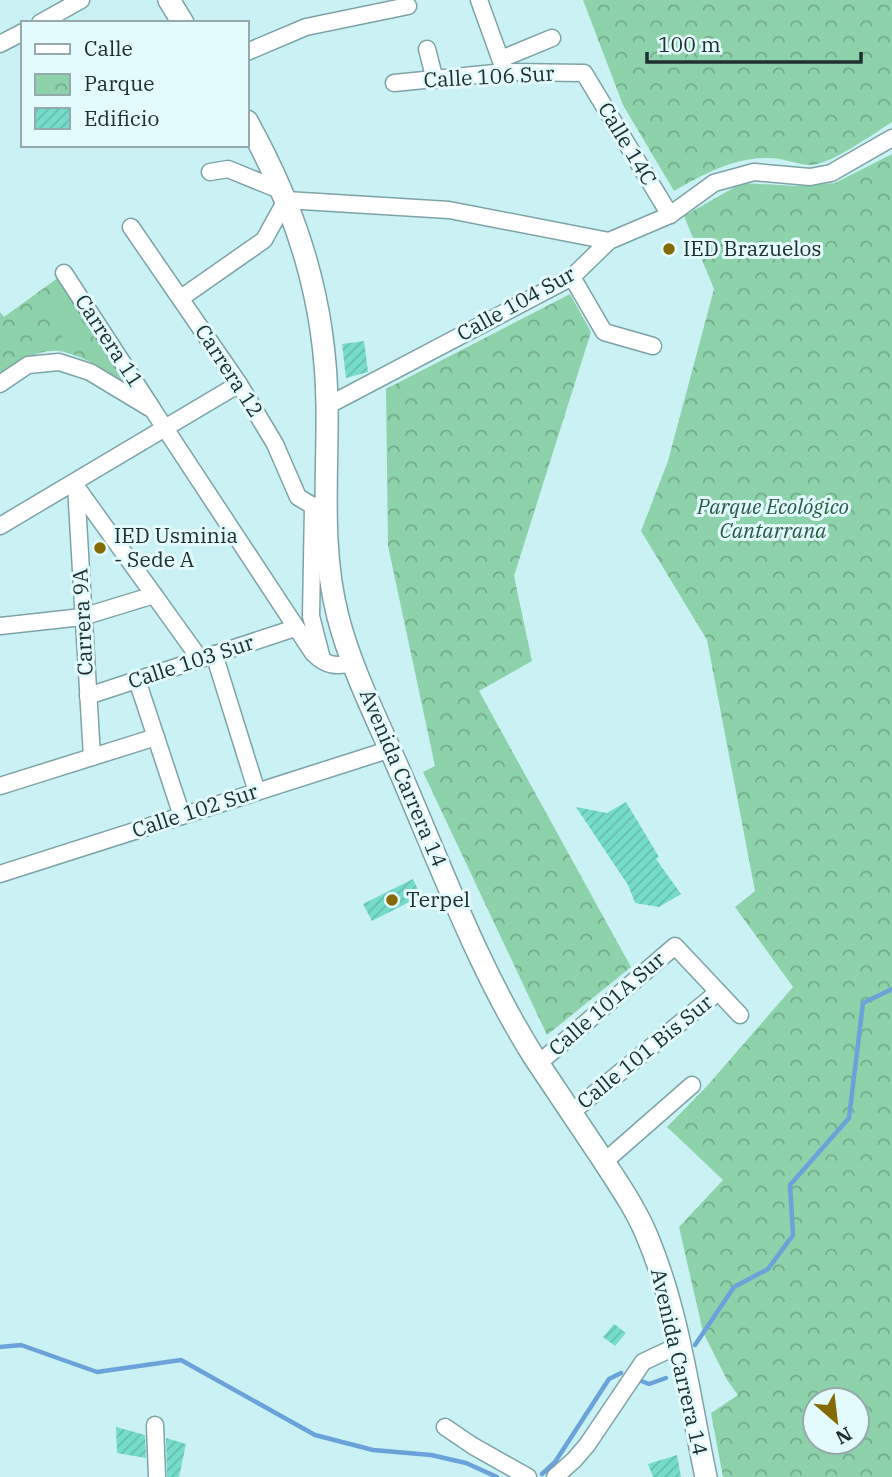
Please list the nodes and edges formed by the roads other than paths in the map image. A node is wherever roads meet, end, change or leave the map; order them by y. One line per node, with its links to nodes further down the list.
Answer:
1 (81, 0): 5 (street)
2 (169, 0): 6 (main road)
3 (484, 2): 12 (street)
4 (408, 6): 11 (street)
5 (59, 18)
6 (182, 21)
7 (21, 33): 9 (street)
8 (552, 38): 12 (street)
9 (0, 44)
10 (427, 49): 14 (street)
11 (248, 52)
12 (503, 65): 13 (street, Calle 106 Sur); 14 (street, Calle 106 Sur)
13 (583, 73): 20 (street, Calle 14C)
14 (435, 80): 15 (street, Calle 106 Sur)
15 (394, 83)
16 (248, 123): 19 (main road, Avenida Carrera 14)
17 (892, 138): 20 (street, Calle 104 Sur)
18 (210, 172): 19 (street)
19 (284, 195): 22 (street); 25 (street); 29 (main road, Avenida Carrera 14)
20 (670, 215): 22 (street, Calle 104 Sur)
21 (131, 227): 25 (street, Carrera 12)
22 (609, 240): 24 (street, Calle 104 Sur)
23 (64, 273): 30 (street, Carrera 11)
24 (572, 277): 26 (street); 29 (street, Calle 104 Sur)
25 (181, 298): 28 (street, Carrera 12)
26 (653, 346)
27 (0, 384): 30 (street)
28 (239, 384): 31 (street); 33 (street, Carrera 12)
29 (327, 406): 33 (main road, Avenida Carrera 14)
30 (153, 410): 31 (street, Carrera 11)
31 (164, 429): 32 (street); 38 (street)
32 (75, 484): 34 (street); 35 (street); 36 (street, Carrera 9A)
33 (319, 506): 40 (street); 41 (main road, Avenida Carrera 14)
34 (0, 526)
35 (154, 595): 36 (street); 39 (street)
36 (82, 617): 37 (street); 43 (street, Carrera 9A)
37 (0, 626)
38 (295, 628): 39 (street, Calle 103 Sur); 40 (street)
39 (207, 657): 42 (street, Calle 103 Sur); 48 (street)
40 (323, 663): 41 (street)
41 (354, 663): 45 (main road, Avenida Carrera 14)
42 (137, 680): 43 (street, Calle 103 Sur); 44 (street)
43 (88, 696): 46 (street, Carrera 9A)
44 (156, 737): 46 (street); 49 (street)
45 (391, 749): 48 (street, Calle 102 Sur); 53 (main road, Avenida Carrera 14)
46 (92, 757): 47 (street)
47 (0, 786)
48 (257, 792): 49 (street, Calle 102 Sur)
49 (182, 816): 50 (street, Calle 102 Sur)
50 (0, 874)
51 (718, 992): 52 (street); 53 (street, Calle 101A Sur); 55 (street, Calle 101 Bis Sur)
52 (740, 1015)
53 (539, 1063): 55 (main road, Avenida Carrera 14)
54 (692, 1085): 56 (street)
55 (572, 1112): 56 (main road, Avenida Carrera 14)
56 (604, 1162): 57 (main road, Avenida Carrera 14)
57 (679, 1345): 62 (street); 63 (main road, Avenida Carrera 14)
58 (155, 1425): 60 (street)
59 (445, 1427): 61 (street)
60 (157, 1477)
61 (528, 1477)
62 (555, 1477)
63 (706, 1477)

